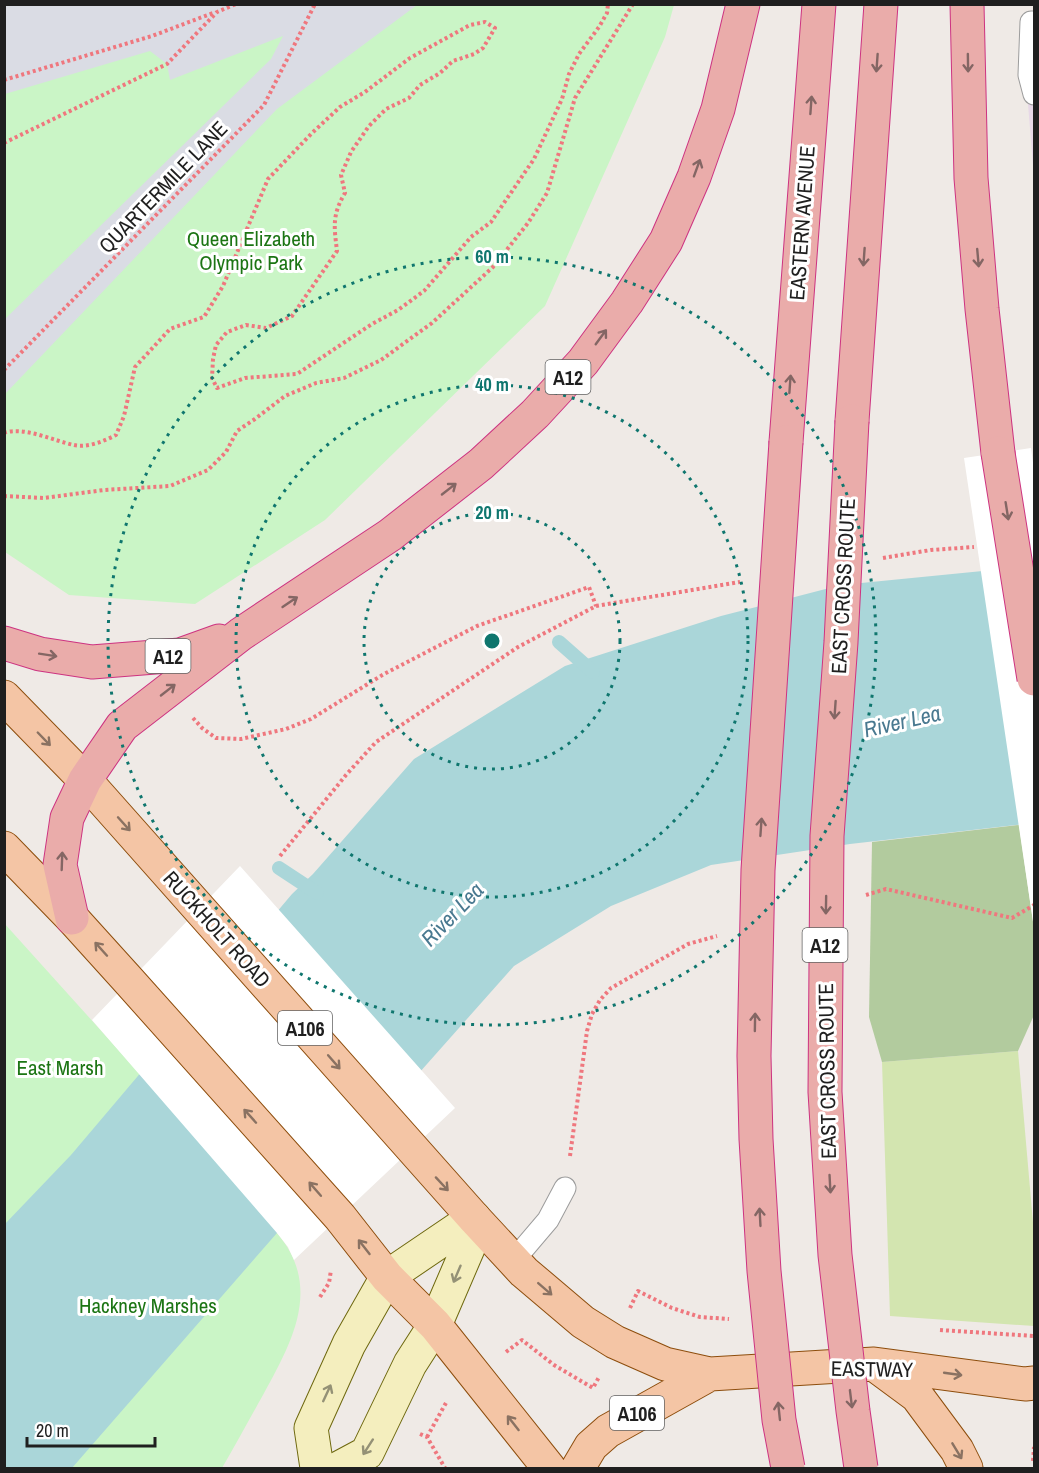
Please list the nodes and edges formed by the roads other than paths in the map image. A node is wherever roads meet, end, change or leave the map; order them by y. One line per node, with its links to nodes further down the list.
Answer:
1 (743, 4): 7 (highway, A12, one-way to 1)
2 (819, 4): 26 (highway, EASTERN AVENUE, one-way to 2, bridge)
3 (881, 4): 27 (highway, EAST CROSS ROUTE / A12, one-way to 27, bridge)
4 (967, 4): 9 (highway, one-way to 9, bridge)
5 (1035, 22): 6 (lane)
6 (1035, 93)
7 (241, 634): 8 (highway, A12, one-way to 7); 11 (highway, A12, one-way to 7)
8 (4, 644)
9 (1035, 679)
10 (4, 697): 11 (main road, RUCKHOLT ROAD / A106, one-way to 11)
11 (84, 780): 13 (highway, one-way to 11); 15 (main road, RUCKHOLT ROAD / A106, one-way to 15)
12 (4, 848): 13 (main road)
13 (72, 918): 17 (main road, one-way to 13)
14 (565, 1188): 16 (lane)
15 (474, 1218): 16 (main road, EASTWAY / A106); 17 (main road); 18 (main road, one-way to 18)
16 (514, 1260): 20 (main road, EASTWAY / A106, one-way to 20)
17 (387, 1277): 18 (main road); 22 (main road, one-way to 17)
18 (435, 1325): 23 (main road, one-way to 23); 24 (main road, one-way to 18)
19 (874, 1364): 20 (main road, EASTWAY / A106); 21 (main road, EASTWAY / A106, one-way to 21); 28 (main road, one-way to 28)
20 (710, 1374): 25 (main road, EASTWAY / A106)
21 (1035, 1383)
22 (317, 1468)
23 (339, 1468)
24 (549, 1468)
25 (578, 1468)
26 (788, 1468)
27 (861, 1468)
28 (966, 1468)

